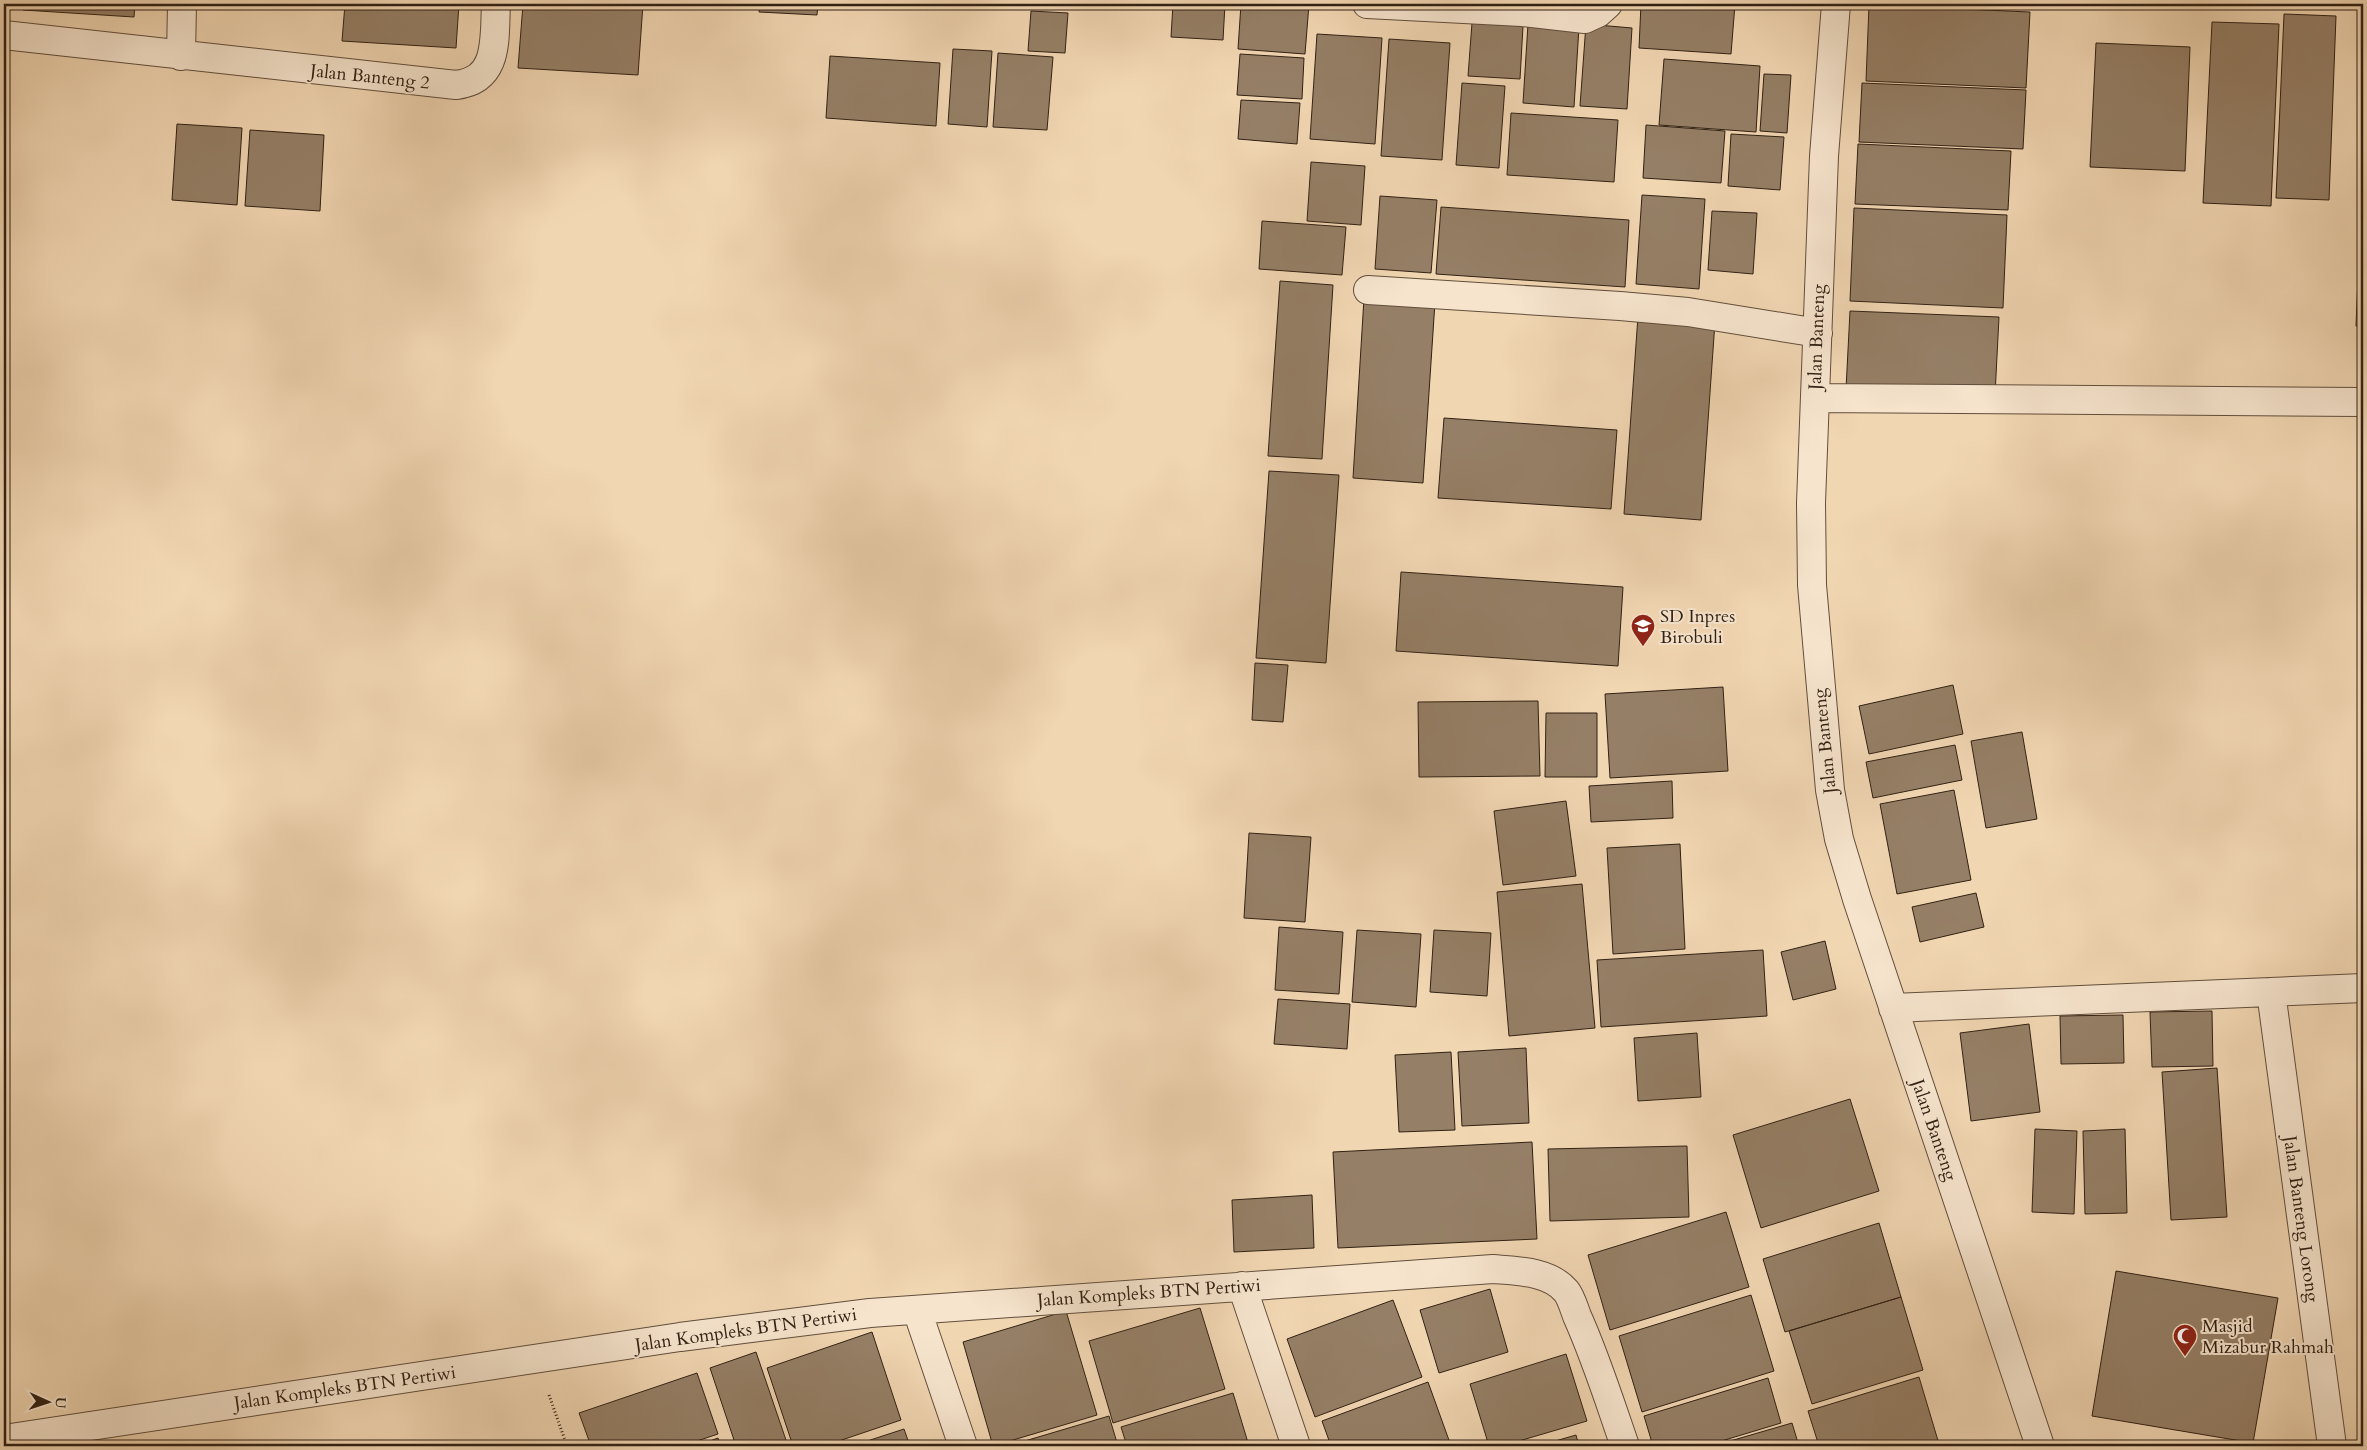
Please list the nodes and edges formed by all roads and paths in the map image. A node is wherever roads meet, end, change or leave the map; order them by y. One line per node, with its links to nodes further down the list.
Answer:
1 (182, 4): 7 (street)
2 (496, 4): 7 (street, Jalan Banteng 2)
3 (1376, 4): 4 (street)
4 (1608, 4)
5 (1835, 4): 9 (street, Jalan Banteng)
6 (4, 34): 7 (street, Jalan Banteng 2)
7 (181, 56)
8 (1368, 290): 9 (street)
9 (1818, 333): 10 (street, Jalan Banteng)
10 (1815, 398): 11 (street); 14 (street, Jalan Banteng)
11 (2363, 402)
12 (2363, 988): 13 (street)
13 (2271, 992): 14 (street); 24 (street, Jalan Banteng Lorong)
14 (1893, 1008): 23 (street, Jalan Banteng)
15 (1242, 1286): 16 (street, Jalan Kompleks BTN Pertiwi); 21 (street); 22 (street, Jalan Kompleks BTN Pertiwi)
16 (917, 1310): 17 (street, Jalan Kompleks BTN Pertiwi); 20 (street)
17 (537, 1360): 18 (street, Jalan Kompleks BTN Pertiwi); 19 (path)
18 (4, 1439)
19 (567, 1446)
20 (963, 1446)
21 (1296, 1446)
22 (1626, 1446)
23 (2040, 1446)
24 (2332, 1446)

